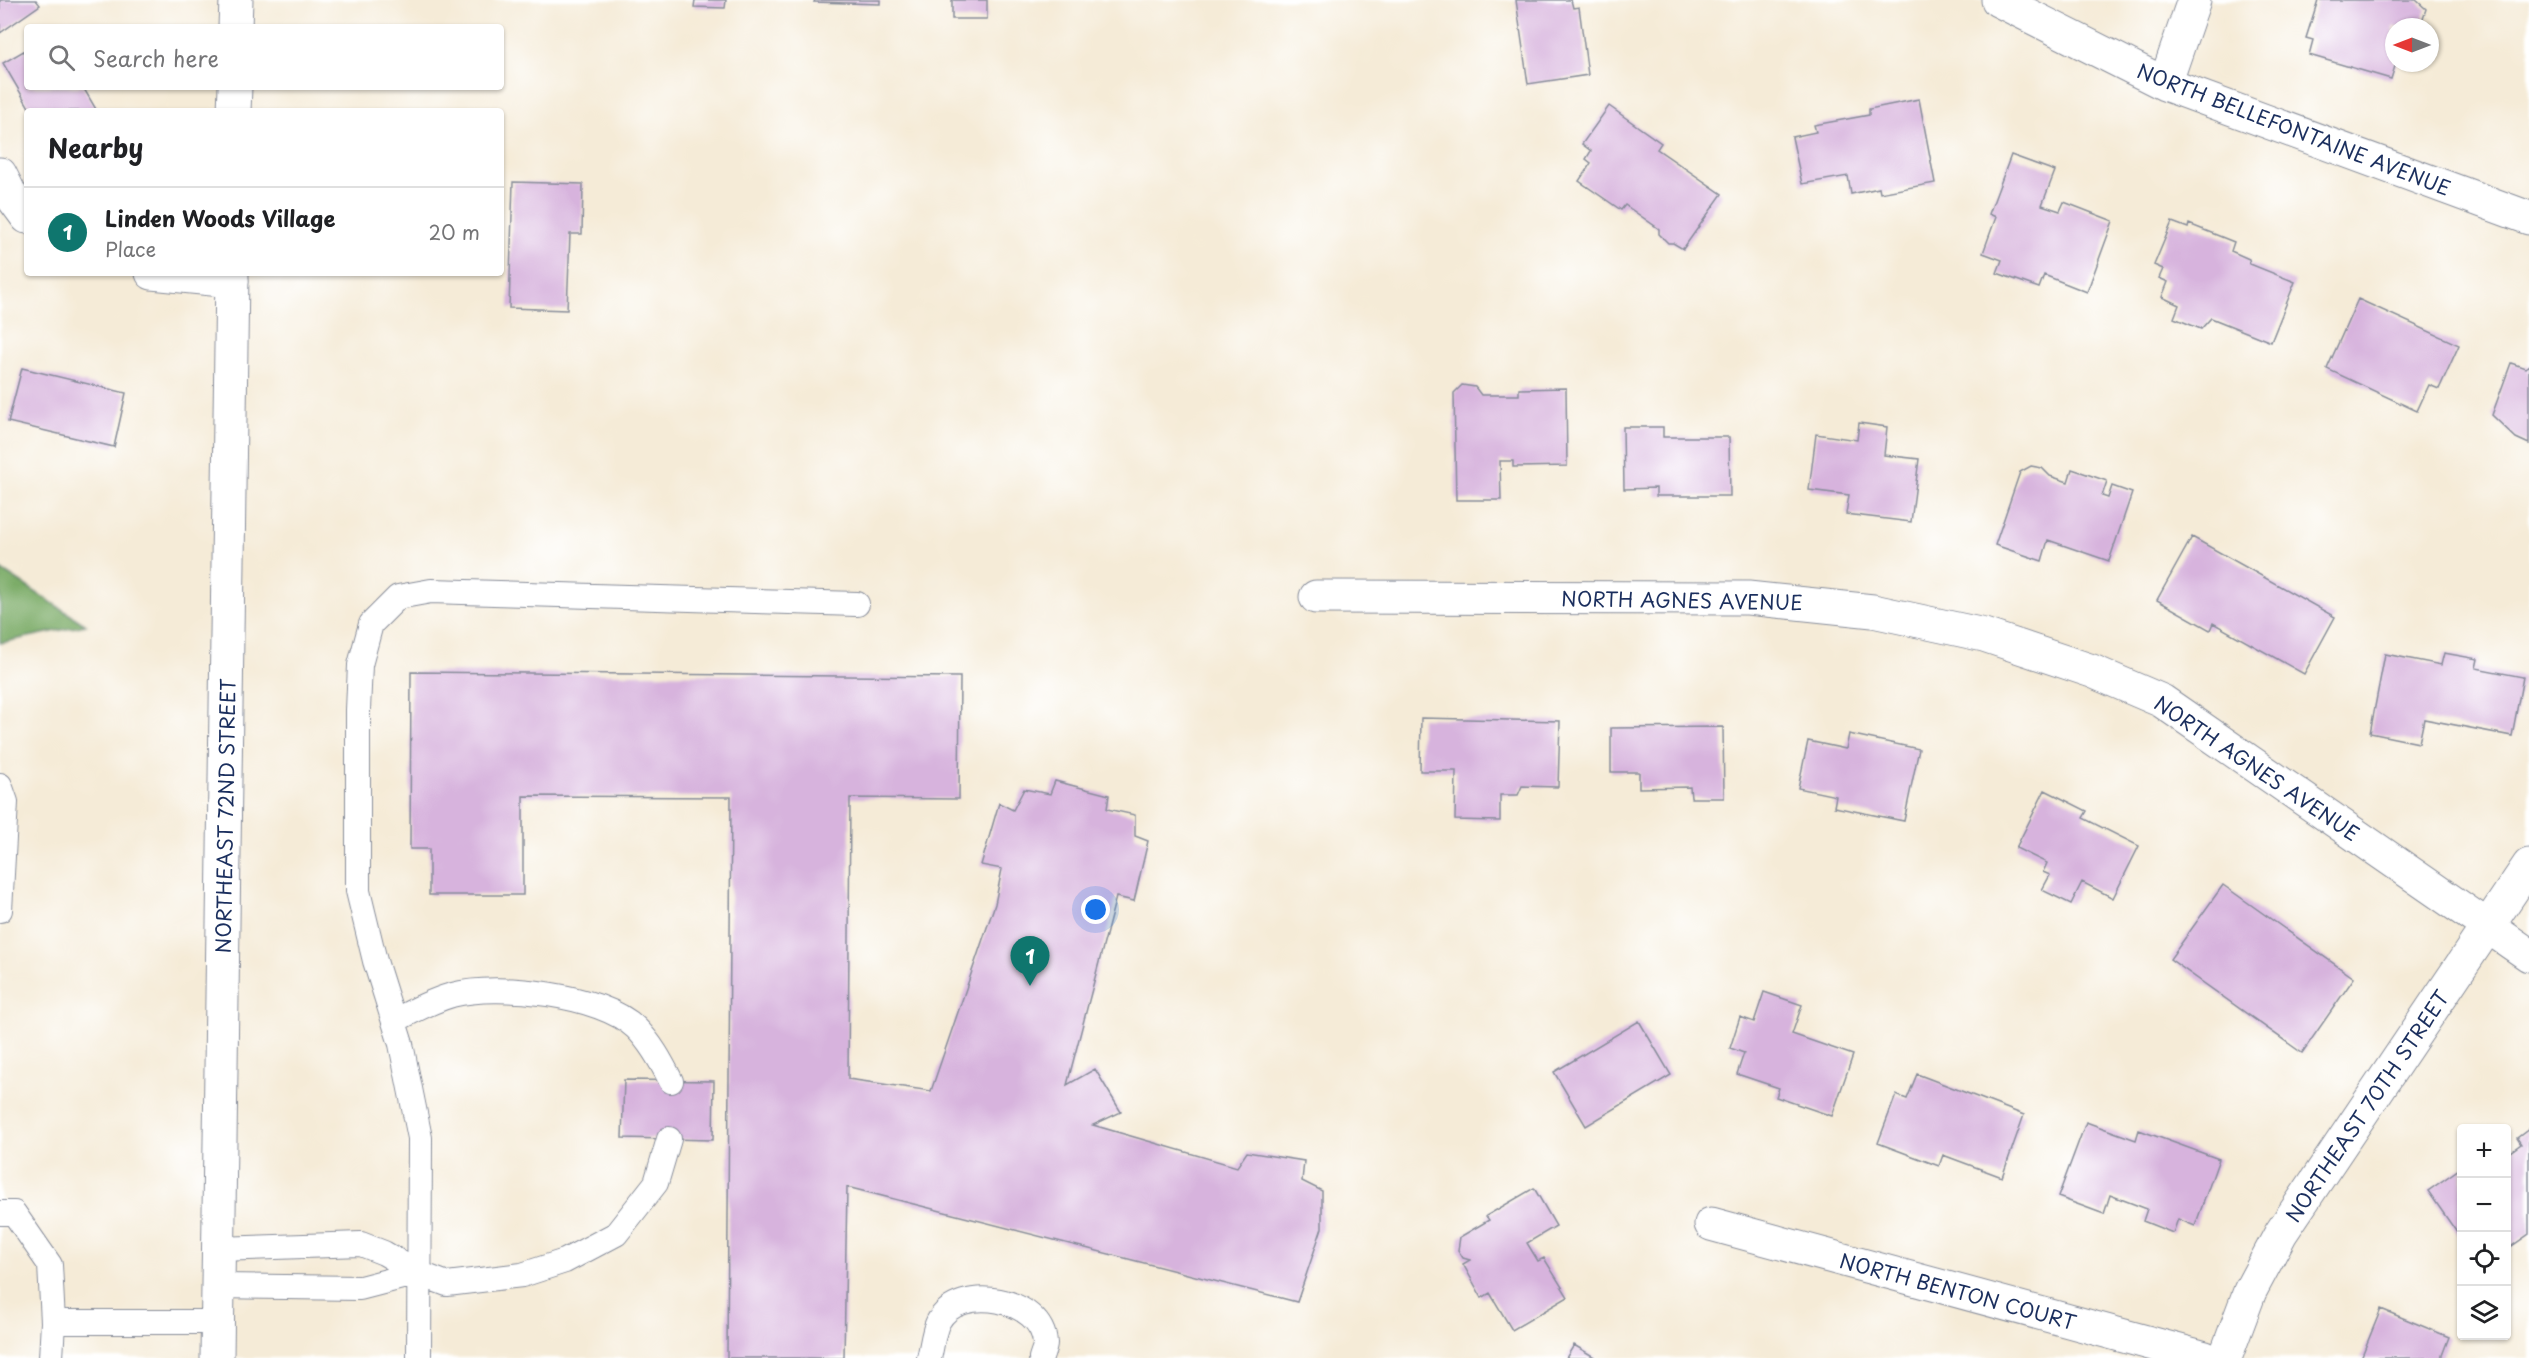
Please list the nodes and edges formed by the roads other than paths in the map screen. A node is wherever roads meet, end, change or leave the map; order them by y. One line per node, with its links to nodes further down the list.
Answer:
1 (236, 0): 4 (street)
2 (1998, 0): 5 (street, NORTH BELLEFONTAINE AVENUE)
3 (2194, 0): 5 (street)
4 (235, 24)
5 (2165, 84): 10 (street, NORTH BELLEFONTAINE AVENUE)
6 (234, 90): 7 (street)
7 (234, 108)
8 (0, 174): 9 (street)
9 (24, 213)
10 (2529, 218)
11 (212, 276): 12 (street)
12 (232, 277): 25 (street, NORTHEAST 72ND STREET)
13 (1316, 597): 18 (street, NORTH AGNES AVENUE)
14 (857, 604): 20 (lane)
15 (0, 785): 17 (lane)
16 (2529, 865): 18 (street, NORTHEAST 70TH STREET)
17 (0, 910)
18 (2488, 926): 19 (street, NORTH AGNES AVENUE); 36 (street, NORTHEAST 70TH STREET)
19 (2529, 955)
20 (394, 1021): 21 (lane); 26 (lane)
21 (671, 1080)
22 (669, 1139): 26 (lane)
23 (0, 1213): 28 (lane)
24 (1711, 1224): 35 (street, NORTH BENTON COURT)
25 (219, 1249): 26 (lane); 27 (street, NORTHEAST 72ND STREET)
26 (418, 1273): 27 (lane); 32 (lane)
27 (219, 1286): 29 (street, NORTHEAST 72ND STREET)
28 (53, 1322): 29 (lane); 30 (lane)
29 (218, 1322): 31 (street, NORTHEAST 72ND STREET)
30 (51, 1358)
31 (217, 1358)
32 (419, 1358)
33 (929, 1358): 34 (lane)
34 (1041, 1358)
35 (2205, 1358)
36 (2224, 1358)

